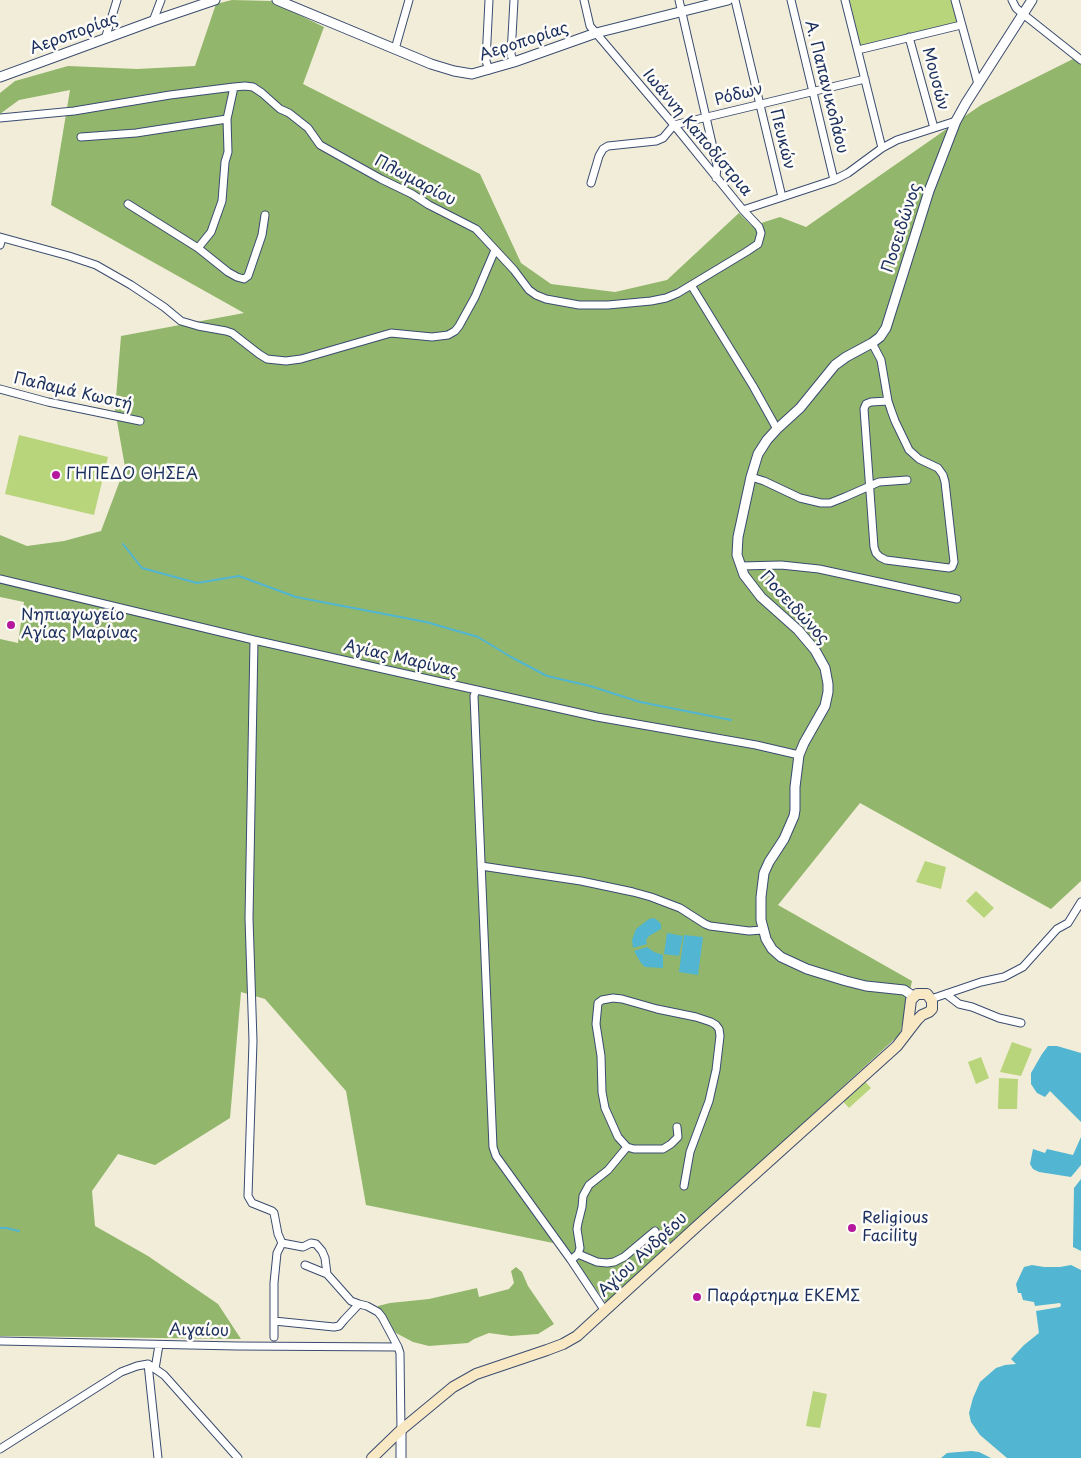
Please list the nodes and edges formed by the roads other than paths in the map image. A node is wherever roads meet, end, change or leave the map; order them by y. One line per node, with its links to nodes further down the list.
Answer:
1 (118, 0): 23 (street)
2 (161, 0): 19 (street)
3 (277, 0): 24 (street, Αεροπορίας)
4 (408, 0): 24 (street)
5 (488, 0): 28 (street)
6 (514, 0): 27 (street)
7 (584, 0): 21 (street, Ιωάννη Καποδίστρια)
8 (679, 0): 17 (street)
9 (728, 0): 17 (street, Αεροπορίας)
10 (735, 0): 34 (street, Πευκών)
11 (791, 0): 33 (street, Α. Παπανικολάου)
12 (845, 0): 25 (street)
13 (955, 0): 20 (street)
14 (1012, 0): 18 (street)
15 (1032, 0): 18 (street, Ποσειδώνος)
16 (211, 1): 19 (street, Αεροπορίας)
17 (681, 12): 21 (street, Αεροπορίας); 36 (street)
18 (1023, 14): 26 (street); 31 (street, Ποσειδώνος)
19 (153, 21): 23 (street, Αεροπορίας)
20 (961, 25): 22 (street); 31 (street)
21 (596, 34): 27 (street, Αεροπορίας); 39 (street, Ιωάννη Καποδίστρια)
22 (909, 37): 25 (street); 40 (street, Μουσών)
23 (105, 39): 29 (street, Αεροπορίας)
24 (396, 49): 28 (street, Αεροπορίας)
25 (858, 50): 30 (street)
26 (1081, 60)
27 (514, 62): 28 (street, Αεροπορίας)
28 (489, 70)
29 (0, 77)
30 (865, 79): 33 (street, Ρόδων); 42 (street)
31 (978, 84): 38 (street, Ποσειδώνος)
32 (234, 87): 35 (street, Πλωμαρίου); 37 (street); 52 (street, Πλωμαρίου)
33 (813, 92): 34 (street, Ρόδων); 44 (street, Α. Παπανικολάου)
34 (759, 105): 36 (street, Ρόδων); 46 (street, Πευκών)
35 (0, 118)
36 (707, 118): 39 (street, Ρόδων); 43 (street)
37 (227, 119): 41 (street); 51 (street)
38 (956, 121): 40 (street, Ιωάννη Καποδίστρια); 54 (street, Ποσειδώνος)
39 (674, 125): 43 (street, Ιωάννη Καποδίστρια); 45 (street, Ρόδων)
40 (934, 128): 42 (street, Ιωάννη Καποδίστρια)
41 (81, 137)
42 (882, 148): 44 (street, Ιωάννη Καποδίστρια)
43 (716, 178): 48 (street, Ιωάννη Καποδίστρια)
44 (834, 180): 46 (street, Ιωάννη Καποδίστρια)
45 (591, 183)
46 (782, 197): 48 (street, Ιωάννη Καποδίστρια)
47 (128, 204): 51 (street)
48 (743, 210): 53 (street, Πλωμαρίου)
49 (265, 215): 51 (street)
50 (1, 240): 52 (street)
51 (198, 248)
52 (495, 250): 53 (street, Πλωμαρίου)
53 (690, 285): 58 (street)
54 (872, 343): 56 (street); 58 (street, Ποσειδώνος)
55 (0, 389): 57 (street, Παλαμά Κωστή)
56 (888, 400): 61 (street); 61 (street)
57 (140, 422)
58 (777, 429): 59 (street, Ποσειδώνος)
59 (751, 477): 61 (street); 62 (street, Ποσειδώνος)
60 (907, 480): 61 (street)
61 (870, 485)
62 (740, 566): 64 (street); 67 (street, Ποσειδώνος)
63 (0, 579): 65 (street, Αγίας Μαρίνας)
64 (956, 599)
65 (254, 640): 66 (street, Αγίας Μαρίνας); 82 (street)
66 (476, 690): 67 (street, Αγίας Μαρίνας); 68 (street)
67 (799, 756): 70 (street, Ποσειδώνος)
68 (481, 866): 70 (street); 84 (street)
69 (1081, 902): 71 (street)
70 (762, 930): 72 (street, Ποσειδώνος)
71 (946, 994): 73 (street); 76 (street)
72 (913, 996): 73 (main road); 74 (main road)
73 (931, 999): 75 (main road, Αγίου Ανδρέου)
74 (910, 1007): 75 (main road); 77 (main road)
75 (922, 1015): 77 (main road, Αγίου Ανδρέου)
76 (1021, 1023)
77 (907, 1032): 88 (main road, Αγίου Ανδρέου)
78 (677, 1127): 79 (street)
79 (627, 1147): 80 (street); 83 (street)
80 (684, 1186)
81 (655, 1231): 83 (street)
82 (282, 1243): 86 (street); 89 (street)
83 (578, 1254): 84 (street)
84 (571, 1260): 88 (street)
85 (305, 1265): 86 (street)
86 (327, 1274): 87 (street)
87 (358, 1304): 89 (street); 93 (street)
88 (605, 1311): 96 (main road, Αγίου Ανδρέου)
89 (274, 1320): 90 (street)
90 (274, 1337)
91 (0, 1341): 92 (street, Αιγαίου)
92 (158, 1345): 93 (street, Αιγαίου); 95 (street)
93 (398, 1346): 96 (street)
94 (148, 1364): 95 (street); 97 (street); 98 (street)
95 (155, 1369): 99 (street)
96 (400, 1430): 100 (main road, Αγίου Ανδρέου); 101 (street)
97 (0, 1449)
98 (158, 1458)
99 (238, 1458)
100 (372, 1458)
101 (400, 1458)

